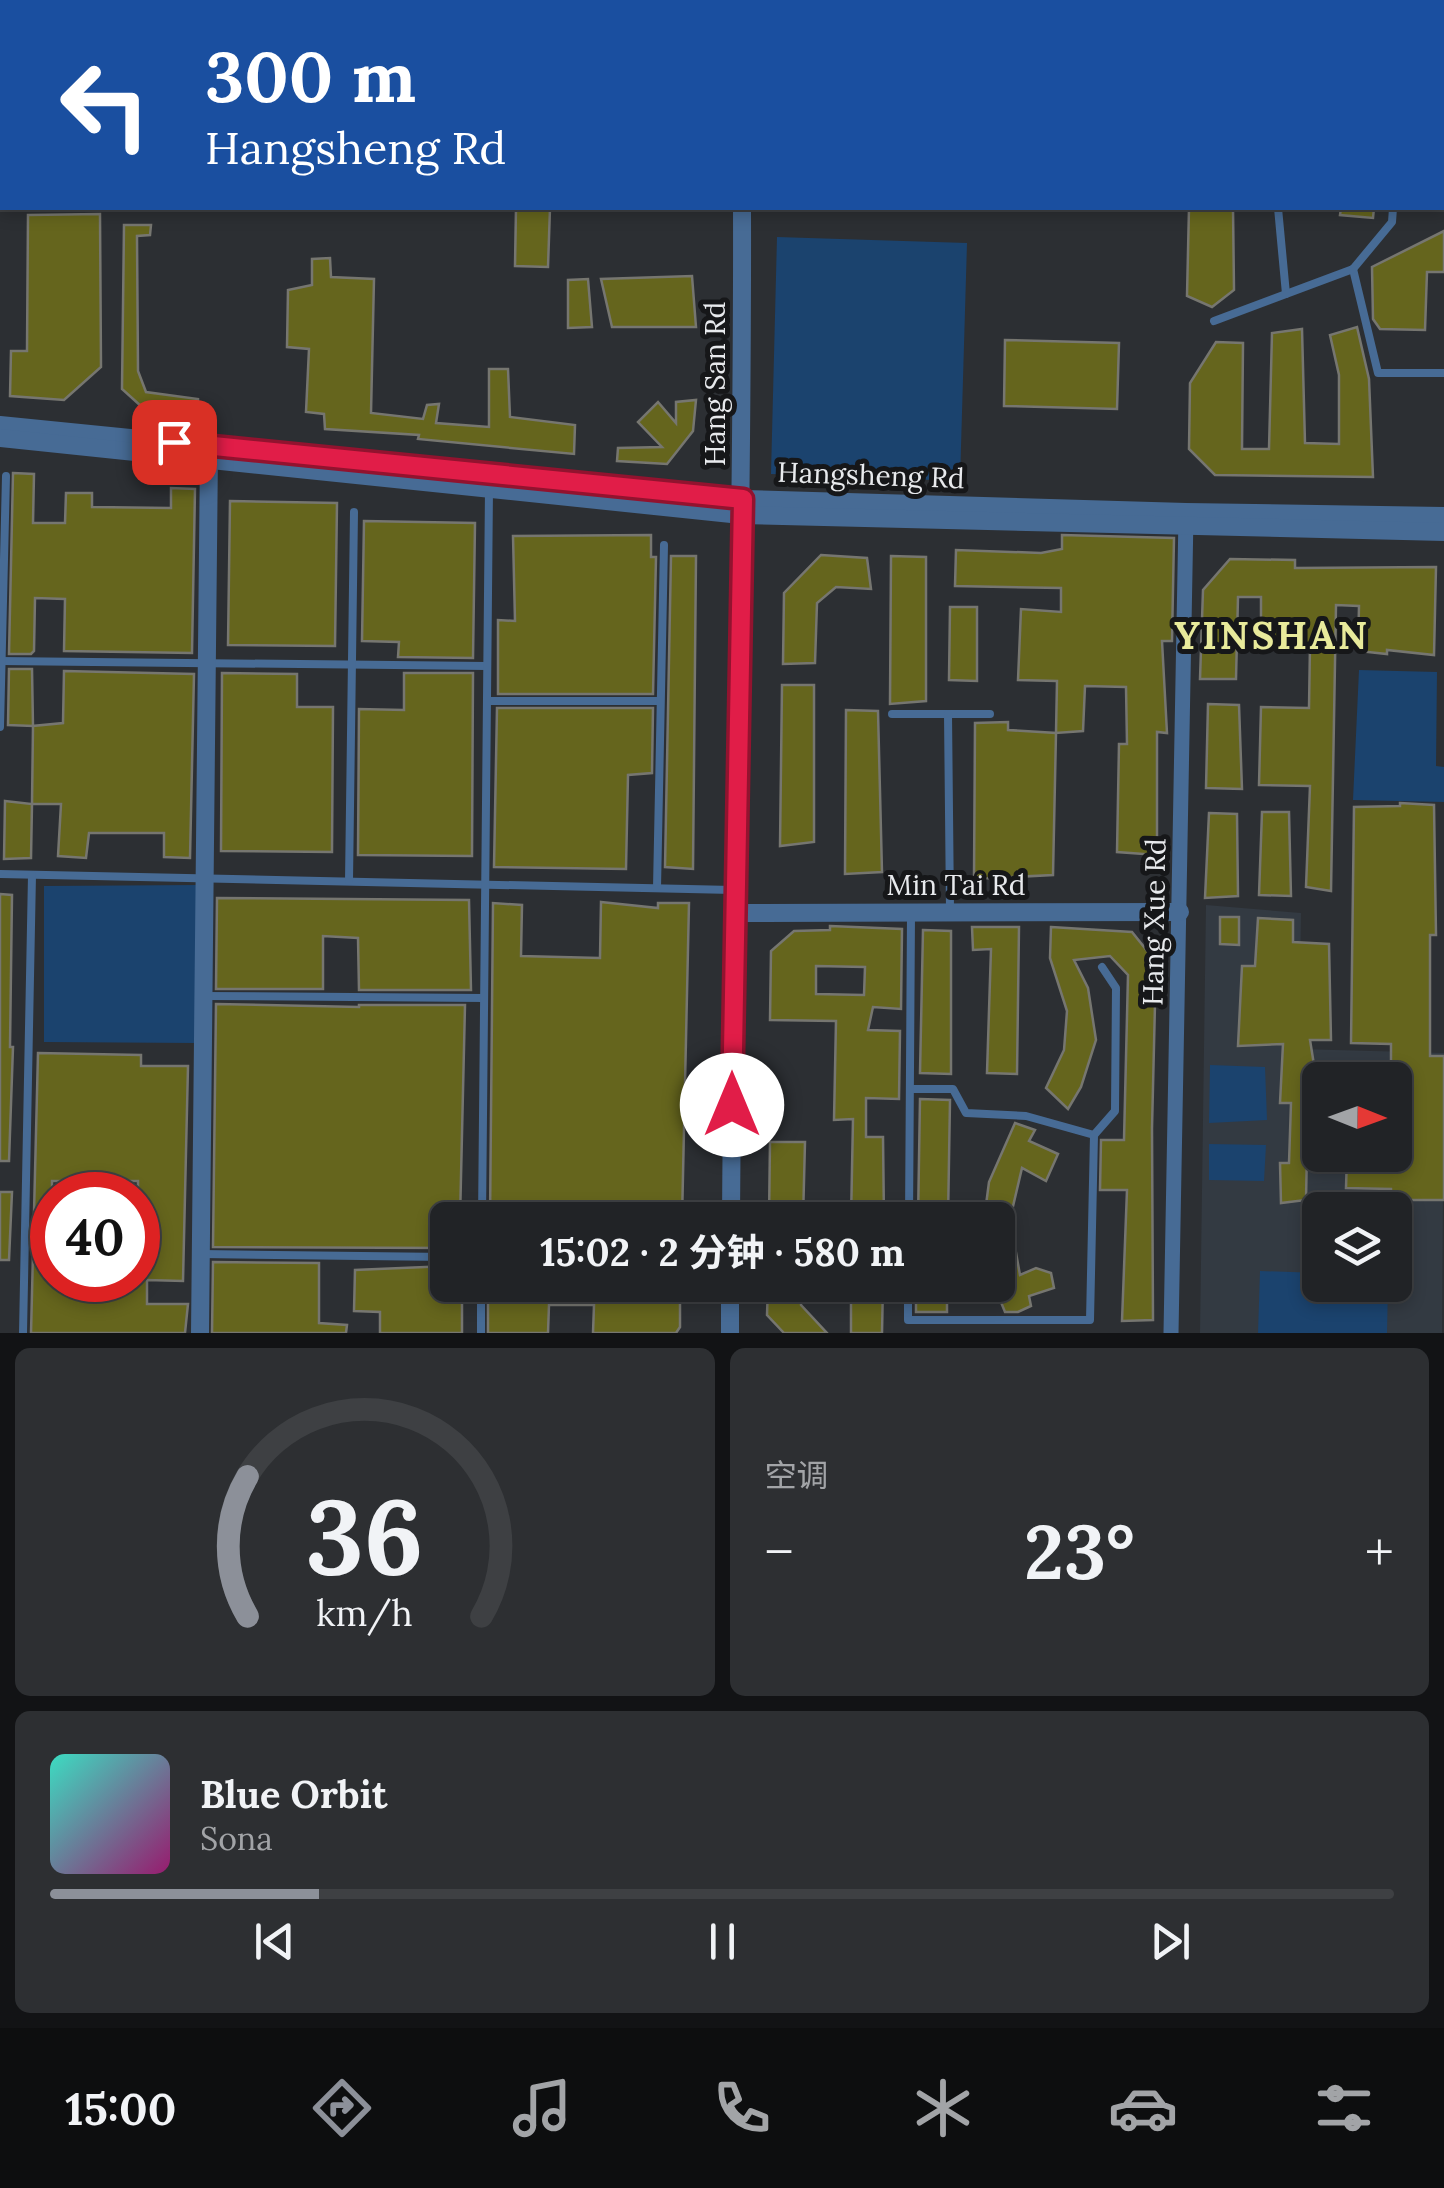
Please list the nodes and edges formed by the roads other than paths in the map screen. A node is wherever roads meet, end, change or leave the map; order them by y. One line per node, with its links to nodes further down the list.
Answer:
1 (742, 210): 13 (street, Hang San Rd)
2 (1278, 210): 5 (lane)
3 (1393, 210): 4 (lane)
4 (1353, 269): 5 (lane); 7 (lane)
5 (1286, 294): 6 (lane)
6 (1214, 321)
7 (1444, 373)
8 (0, 425): 10 (street)
9 (0, 438): 10 (street)
10 (209, 452): 12 (street); 20 (street)
11 (6, 476): 19 (lane)
12 (489, 482): 13 (street); 22 (lane)
13 (742, 507): 16 (street); 35 (street, Hang San Rd)
14 (354, 512): 21 (lane)
15 (1444, 516): 16 (street)
16 (1186, 520): 17 (street); 38 (street, Hang Xue Rd)
17 (1444, 532)
18 (664, 545): 24 (lane)
19 (1, 661): 20 (lane); 28 (lane)
20 (207, 663): 21 (lane); 31 (street)
21 (352, 664): 22 (lane); 32 (lane)
22 (488, 666): 23 (lane)
23 (487, 701): 24 (lane); 33 (lane)
24 (660, 701): 34 (lane)
25 (892, 714): 26 (lane)
26 (948, 714): 27 (lane); 37 (lane)
27 (990, 714)
28 (0, 727)
29 (0, 874): 30 (lane)
30 (32, 875): 31 (lane); 53 (lane)
31 (205, 878): 32 (lane); 41 (street)
32 (349, 882): 33 (lane)
33 (486, 884): 34 (lane); 42 (lane)
34 (657, 888): 35 (lane)
35 (733, 890): 39 (street, Hang San Rd)
36 (911, 912): 37 (street, Min Tai Rd); 39 (street, Min Tai Rd); 43 (lane)
37 (950, 912): 38 (street, Min Tai Rd)
38 (1180, 912): 57 (street, Hang Xue Rd)
39 (733, 913): 46 (street, Hang San Rd)
40 (1102, 967): 44 (lane)
41 (204, 996): 42 (lane); 48 (street)
42 (484, 998): 45 (lane)
43 (910, 1088): 44 (lane); 47 (lane)
44 (1094, 1135): 52 (lane)
45 (482, 1202)
46 (730, 1202)
47 (909, 1202)
48 (201, 1254): 49 (lane); 54 (street)
49 (430, 1258)
50 (481, 1302): 55 (lane)
51 (730, 1302): 56 (street)
52 (908, 1302)
53 (22, 1333)
54 (200, 1333)
55 (481, 1333)
56 (730, 1333)
57 (1171, 1333)

